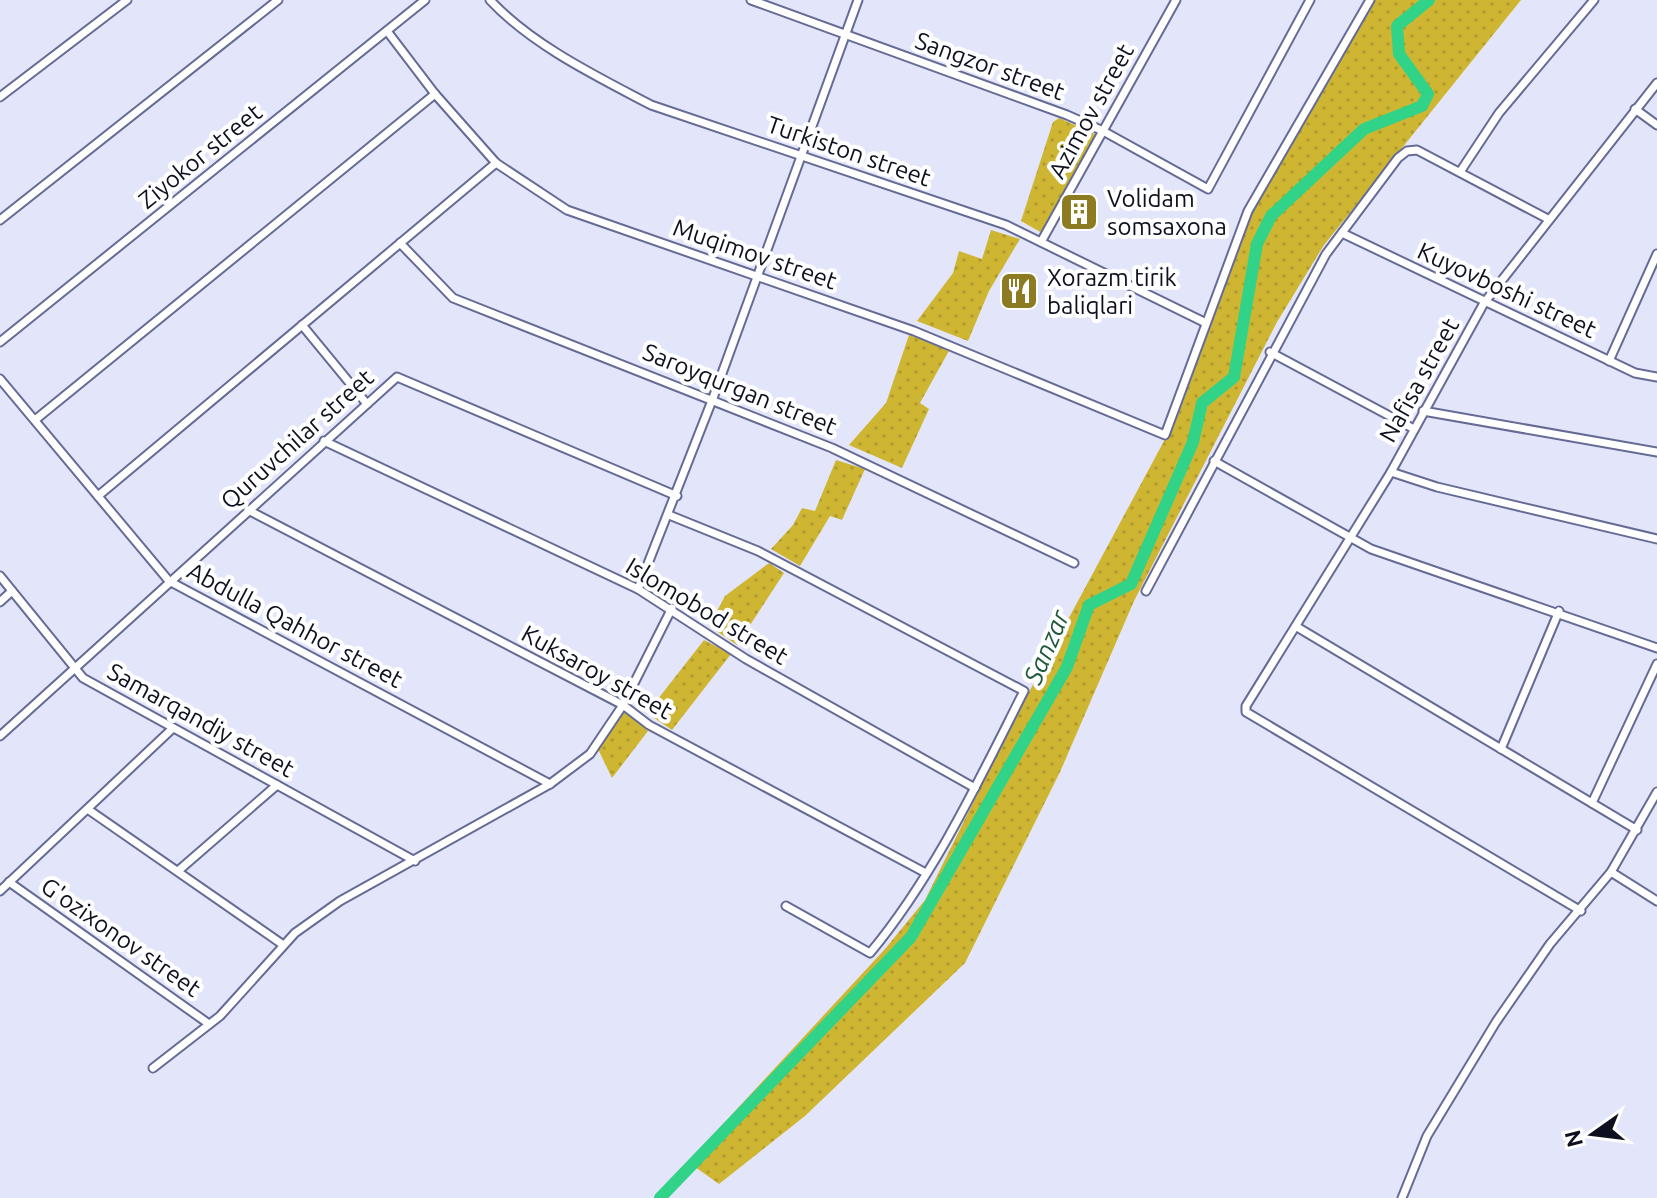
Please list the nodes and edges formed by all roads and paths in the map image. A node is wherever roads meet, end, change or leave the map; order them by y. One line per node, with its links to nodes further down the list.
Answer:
1 (127, 0): 15 (street)
2 (278, 0): 23 (street)
3 (425, 0): 11 (street, Ziyokor street)
4 (490, 0): 19 (street, Turkiston street)
5 (751, 0): 12 (street, Sangzor street)
6 (858, 0): 12 (street)
7 (1176, 0): 18 (street, Azimov street)
8 (1310, 0): 18 (street, Sangzor street)
9 (1370, 0): 30 (street)
10 (1594, 0): 21 (street)
11 (387, 31): 14 (street, Muqimov street); 32 (street, Ziyokor street)
12 (845, 35): 18 (street, Sangzor street); 19 (street)
13 (1657, 83): 16 (street, Nafisa street)
14 (435, 94): 20 (street, Muqimov street); 40 (street)
15 (0, 97)
16 (1635, 109): 17 (street); 22 (street, Nafisa street)
17 (1657, 125)
18 (1103, 131): 25 (street, Azimov street)
19 (801, 156): 25 (street, Turkiston street); 28 (street)
20 (496, 163): 26 (street); 28 (street, Muqimov street)
21 (1460, 172): 22 (street); 24 (street)
22 (1548, 219): 29 (street, Nafisa street)
23 (0, 220)
24 (1342, 233): 29 (street, Kuyovboshi street); 33 (street)
25 (1041, 242): 30 (street, Turkiston street)
26 (400, 243): 31 (street); 37 (street, Saroyqurgan street)
27 (1657, 254): 34 (street)
28 (757, 276): 30 (street, Muqimov street); 37 (street)
29 (1484, 303): 34 (street, Kuyovboshi street); 39 (street, Nafisa street)
30 (1206, 323)
31 (302, 325): 38 (street); 46 (street)
32 (0, 342)
33 (1270, 352): 41 (street); 44 (street)
34 (1609, 361): 35 (street, Kuyovboshi street)
35 (1657, 377)
36 (0, 379): 40 (street, Abdulla Qahhor street)
37 (713, 398): 47 (street); 52 (street, Saroyqurgan street)
38 (367, 404): 42 (street, Quruvchilar street); 47 (street, Quruvchilar street)
39 (1423, 411): 41 (street, Nafisa street); 43 (street)
40 (35, 420): 46 (street, Abdulla Qahhor street)
41 (1414, 429): 45 (street, Nafisa street)
42 (324, 441): 48 (street, Quruvchilar street); 55 (street, Islomobod street)
43 (1657, 452)
44 (1214, 461): 50 (street); 57 (street)
45 (1391, 472): 50 (street, Nafisa street); 51 (street)
46 (98, 496): 54 (street, Abdulla Qahhor street)
47 (677, 496): 49 (street)
48 (248, 510): 54 (street, Quruvchilar street); 65 (street, Kuksaroy street)
49 (669, 515): 55 (street); 71 (street)
50 (1350, 535): 60 (street); 61 (street, Nafisa street)
51 (1657, 539)
52 (1074, 563)
53 (0, 576): 56 (street, Samarqandiy street)
54 (169, 581): 64 (street, Quruvchilar street); 69 (street, Abdulla Qahhor street)
55 (638, 589): 59 (street, Islomobod street)
56 (12, 591): 58 (street); 64 (street, Samarqandiy street)
57 (1146, 591)
58 (0, 602)
59 (672, 608): 65 (street); 71 (street, Islomobod street)
60 (1559, 611): 62 (street); 68 (street)
61 (1297, 627): 68 (street); 84 (street, Nafisa street)
62 (1657, 648)
63 (1657, 664): 73 (street)
64 (74, 668): 66 (street, Samarqandiy street); 67 (street, Quruvchilar street)
65 (623, 705): 69 (street); 78 (street, Kuksaroy street)
66 (173, 728): 70 (street, Samarqandiy street); 74 (street)
67 (0, 736)
68 (1501, 749): 73 (street)
69 (550, 784): 76 (street)
70 (277, 785): 76 (street, Samarqandiy street); 77 (street)
71 (975, 788): 78 (street)
72 (1657, 792): 75 (street)
73 (1592, 803): 75 (street)
74 (89, 810): 77 (street); 80 (street)
75 (1637, 830): 79 (street)
76 (415, 861): 85 (street)
77 (178, 871): 85 (street)
78 (924, 872): 83 (street)
79 (1611, 872): 82 (street); 84 (street)
80 (9, 882): 81 (street); 86 (street, G'ozixonov street)
81 (0, 891)
82 (1657, 901)
83 (786, 906)
84 (1581, 911): 88 (street)
85 (282, 944): 86 (street)
86 (209, 1024): 87 (street)
87 (153, 1068)
88 (1402, 1198)

